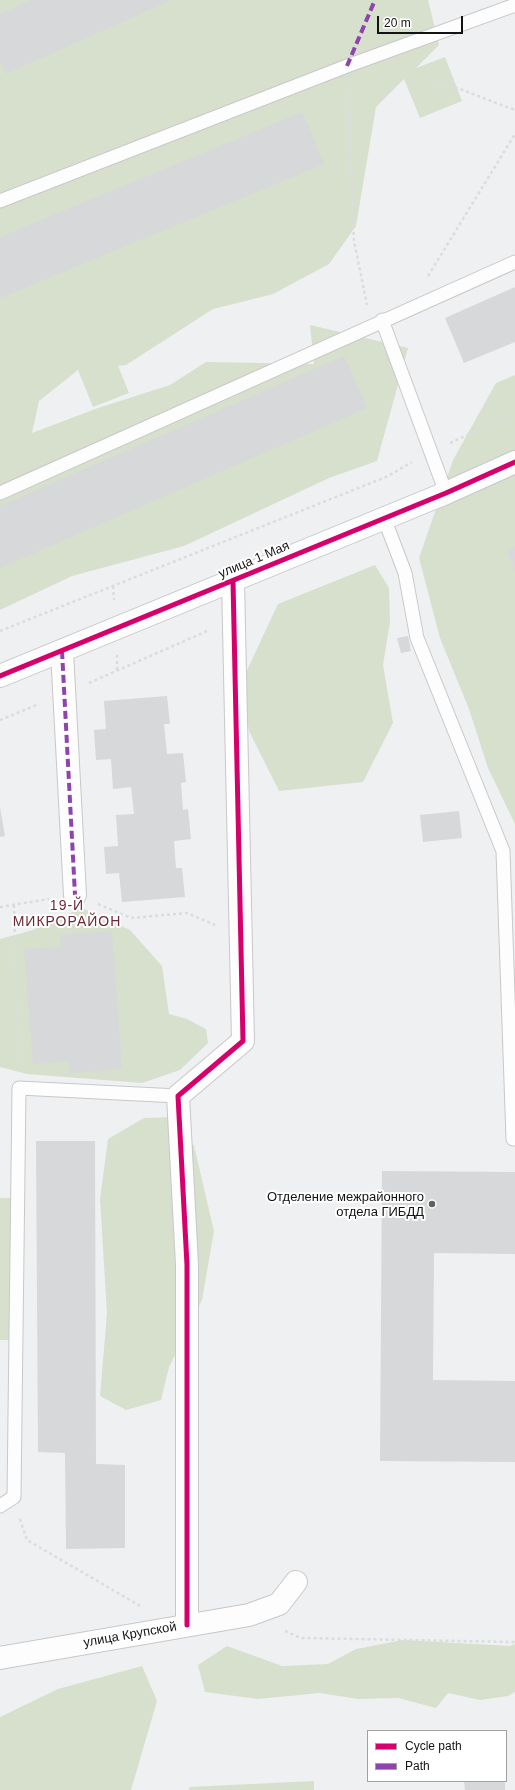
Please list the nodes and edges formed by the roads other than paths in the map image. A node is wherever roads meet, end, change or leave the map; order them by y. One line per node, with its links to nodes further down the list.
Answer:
1 (515, 5): 2 (lane)
2 (0, 201)
3 (515, 262): 4 (lane)
4 (376, 324): 6 (lane); 7 (lane)
5 (515, 462): 7 (street, улица 1 Мая)
6 (0, 493)
7 (446, 494): 8 (street, улица 1 Мая)
8 (384, 518): 9 (street, улица 1 Мая); 14 (lane)
9 (233, 581): 10 (street, улица 1 Мая); 13 (street)
10 (62, 651): 11 (street, улица 1 Мая); 12 (street)
11 (0, 676)
12 (75, 895)
13 (178, 1096): 15 (lane); 17 (street)
14 (513, 1139)
15 (0, 1506)
16 (296, 1582): 17 (street, улица Крупской)
17 (187, 1625): 18 (street, улица Крупской)
18 (0, 1658)

